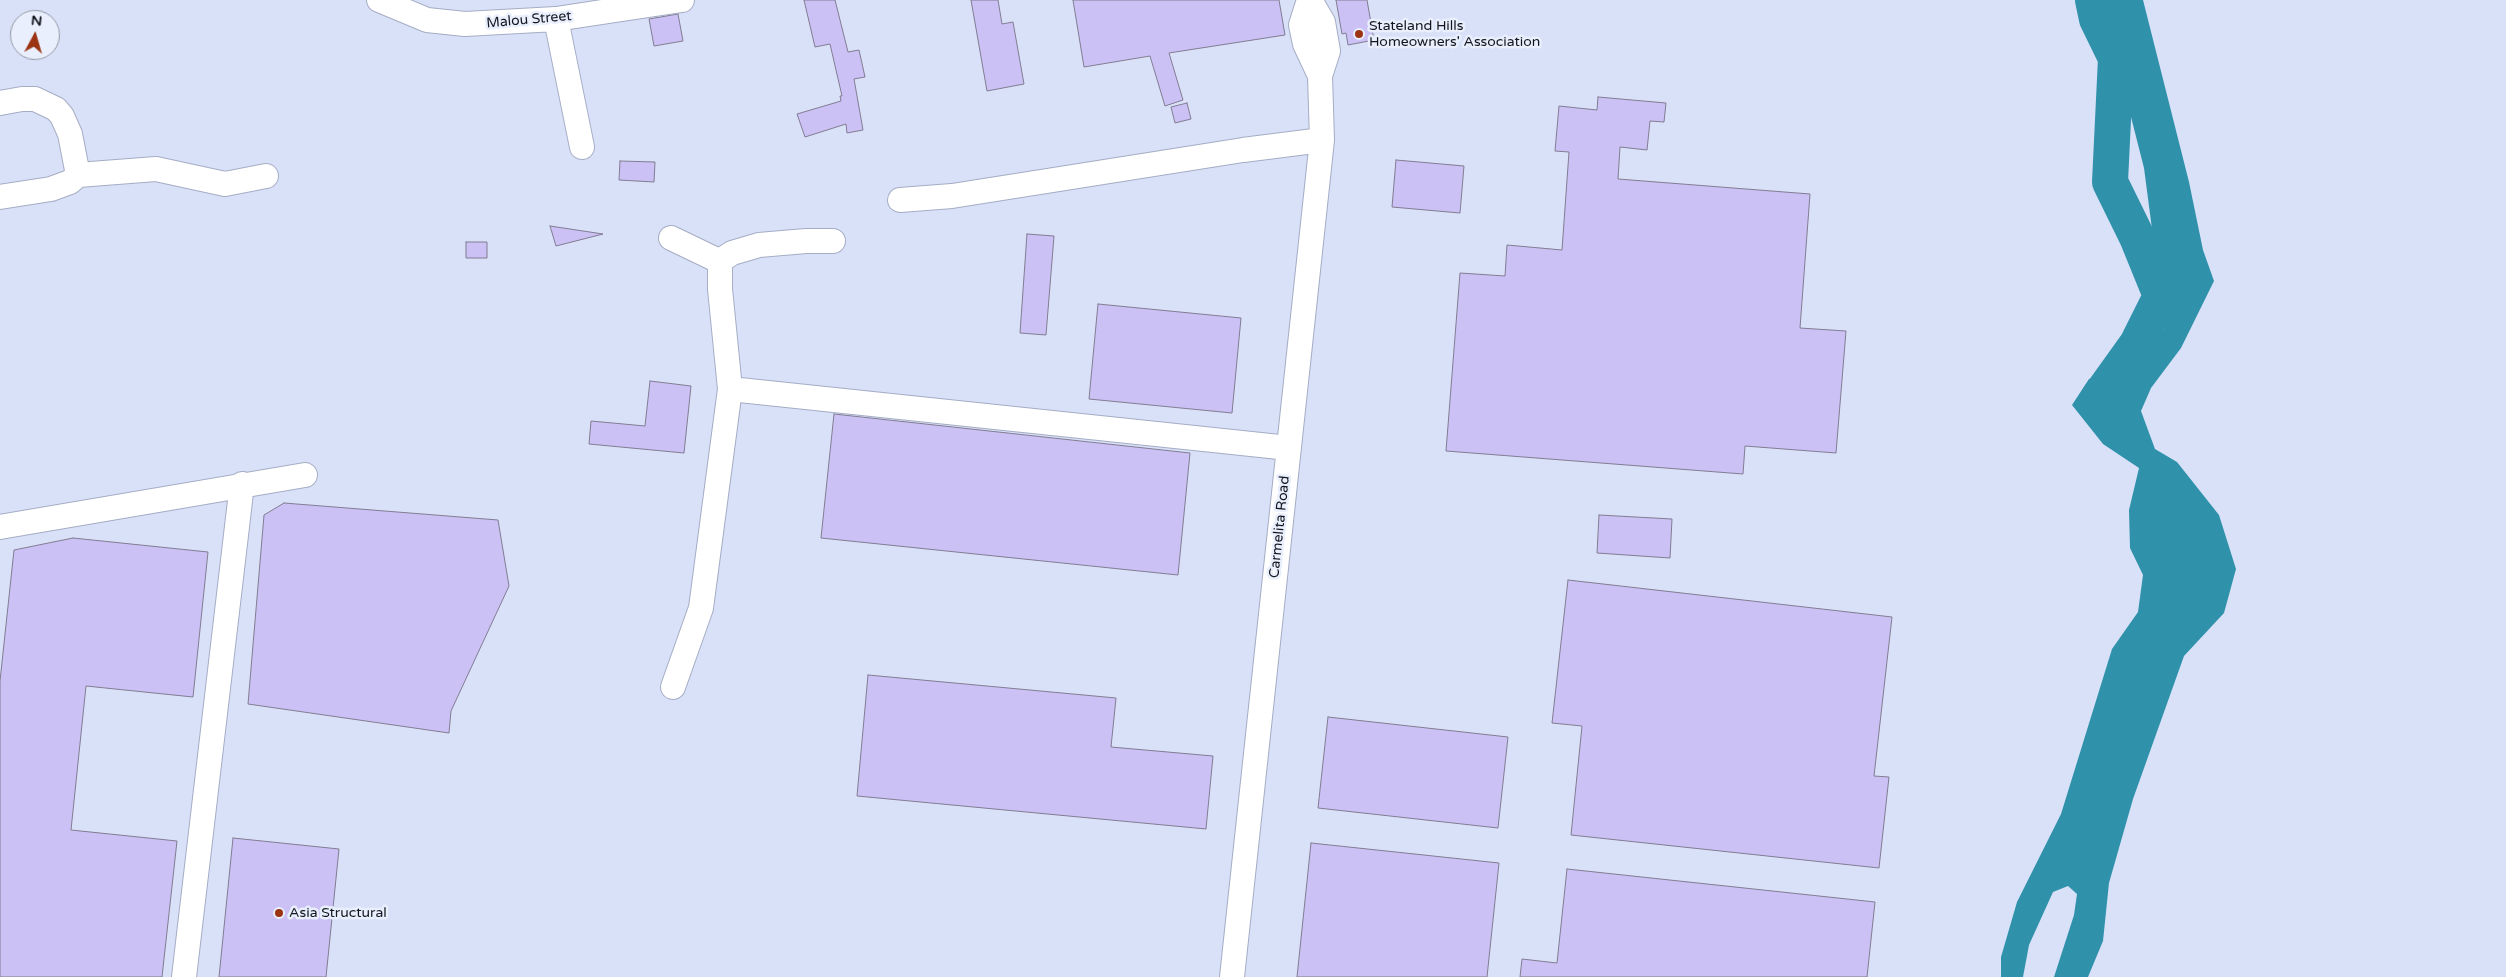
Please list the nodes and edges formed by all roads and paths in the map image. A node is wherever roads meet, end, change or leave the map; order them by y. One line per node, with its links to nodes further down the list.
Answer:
1 (379, 0): 4 (street, Malou Street)
2 (682, 0): 4 (street, Malou Street)
3 (1310, 0): 6 (street, Carmelita Road)
4 (542, 13): 7 (street)
5 (0, 103): 8 (street)
6 (1322, 140): 11 (street); 16 (street, Carmelita Road)
7 (582, 147)
8 (78, 175): 9 (street); 10 (street)
9 (266, 176)
10 (0, 197)
11 (900, 200)
12 (671, 238): 14 (street)
13 (833, 241): 14 (street)
14 (722, 262): 15 (street)
15 (730, 389): 16 (street); 20 (street)
16 (1288, 448): 22 (street, Carmelita Road)
17 (305, 475): 18 (street)
18 (242, 484): 19 (street); 21 (street)
19 (0, 527)
20 (673, 687)
21 (184, 977)
22 (1232, 977)

